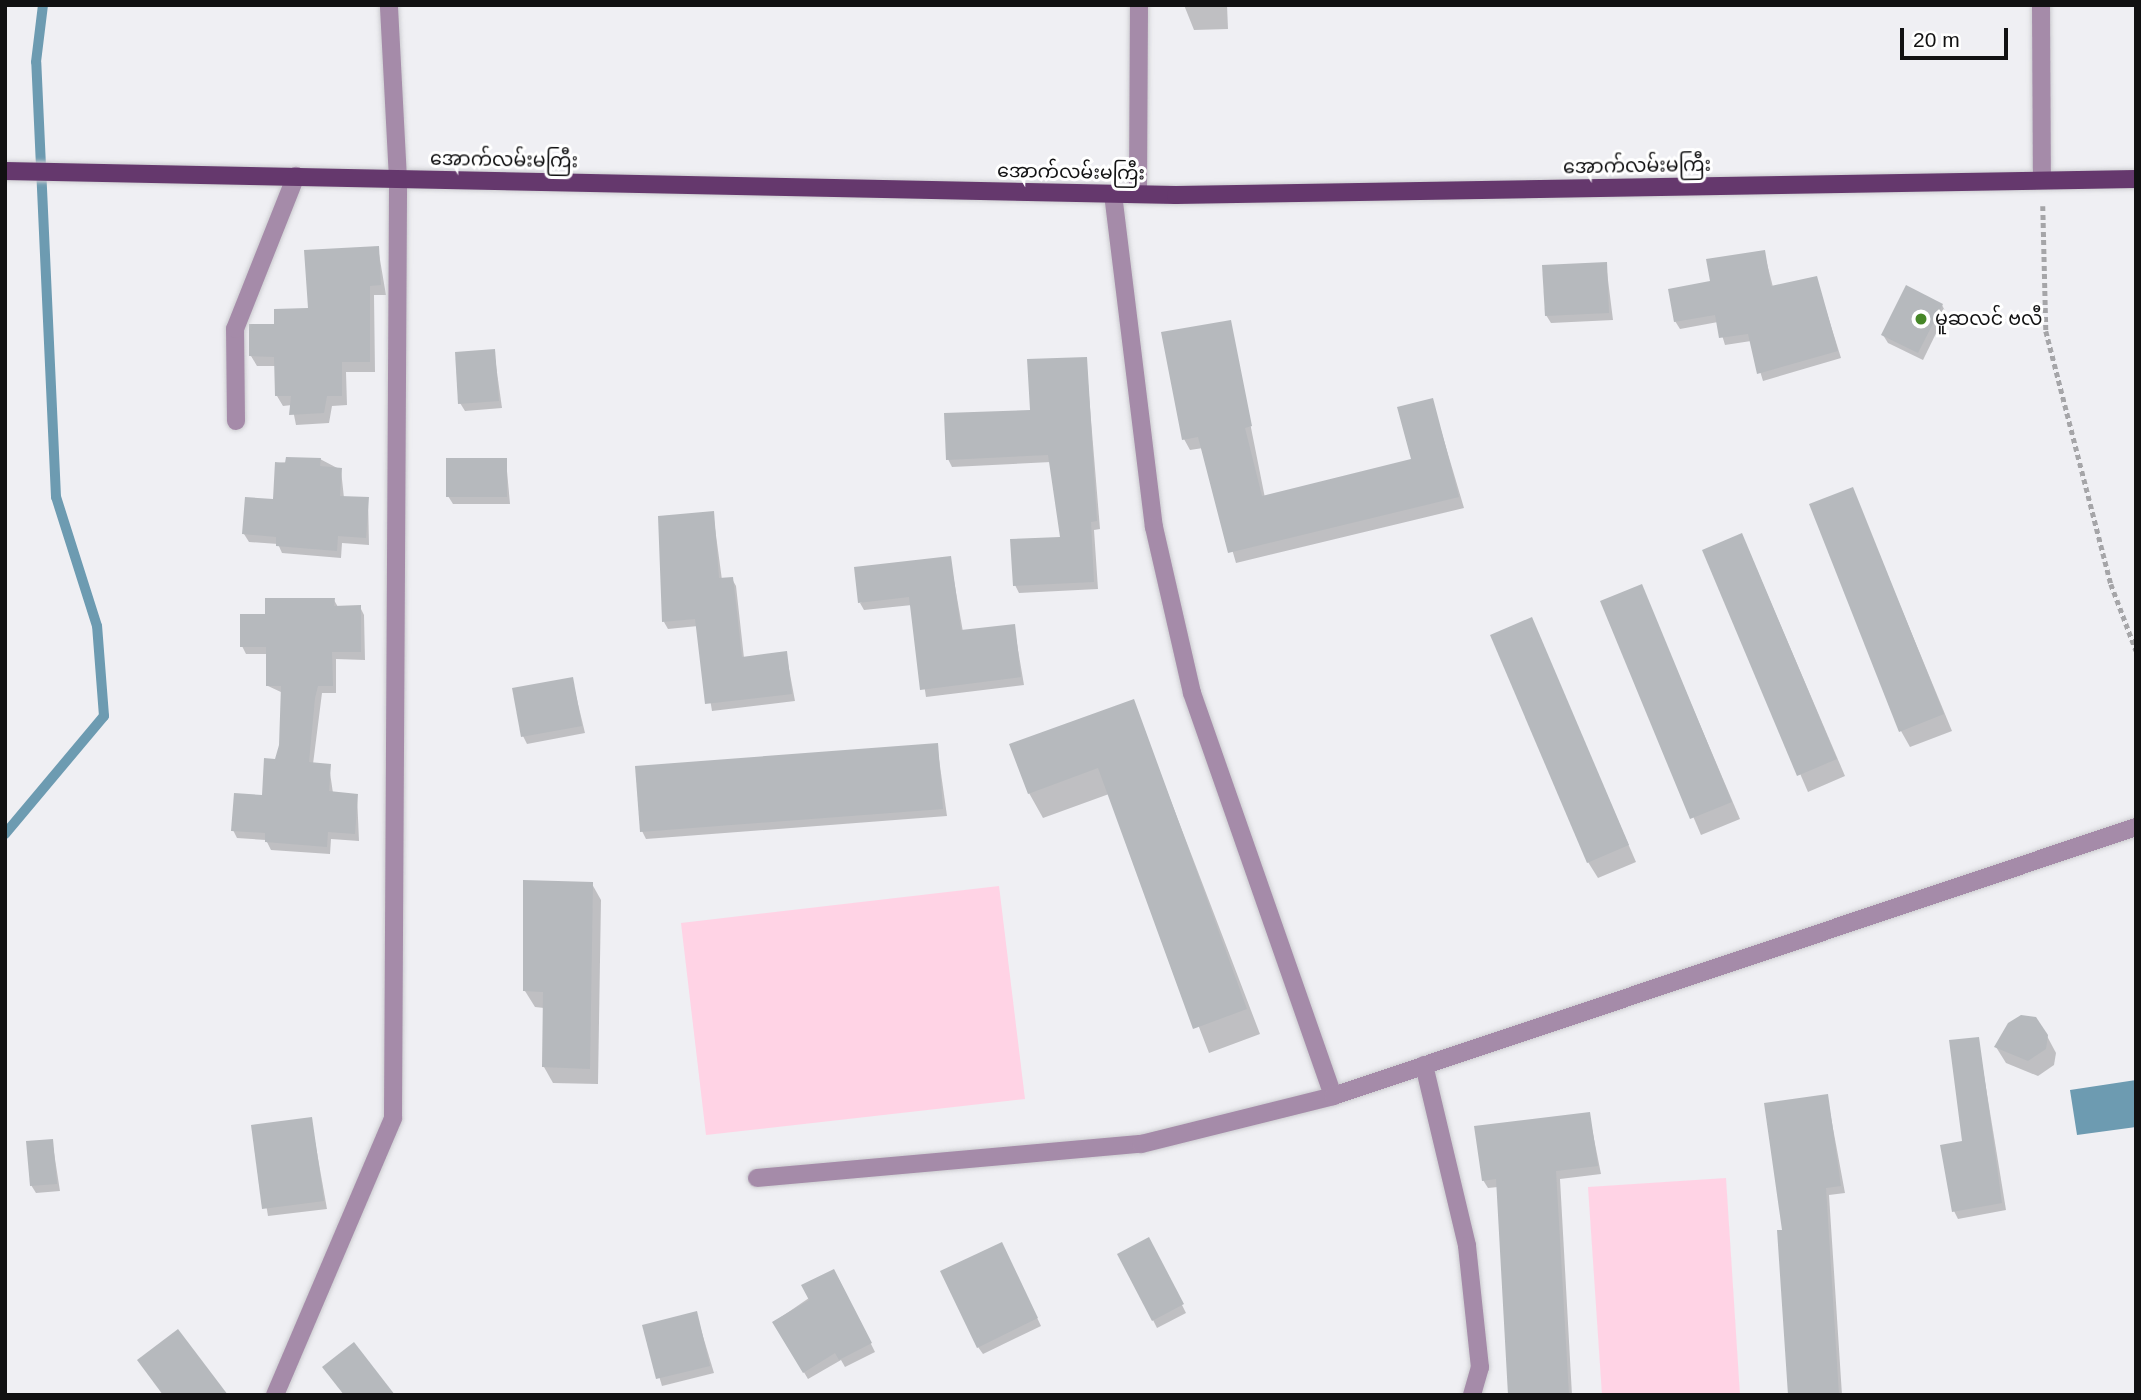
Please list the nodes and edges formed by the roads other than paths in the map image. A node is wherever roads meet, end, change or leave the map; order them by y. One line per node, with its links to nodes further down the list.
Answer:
1 (389, 5): 6 (lane)
2 (1139, 5): 10 (lane)
3 (2041, 5): 8 (lane)
4 (5, 171): 5 (main road, အောက်လမ်းမကြီး)
5 (296, 176): 6 (main road, အောက်လမ်းမကြီး); 11 (lane)
6 (398, 179): 9 (main road, အောက်လမ်းမကြီး); 16 (lane)
7 (2136, 179): 8 (main road, အောက်လမ်းမကြီး)
8 (2042, 180): 10 (main road, အောက်လမ်းမကြီး)
9 (1113, 194): 10 (main road, အောက်လမ်းမကြီး); 14 (lane)
10 (1138, 194)
11 (236, 421)
12 (2136, 827): 13 (lane)
13 (1424, 1065): 14 (lane); 17 (lane)
14 (1333, 1096): 15 (lane)
15 (757, 1178)
16 (275, 1395)
17 (1472, 1395)

